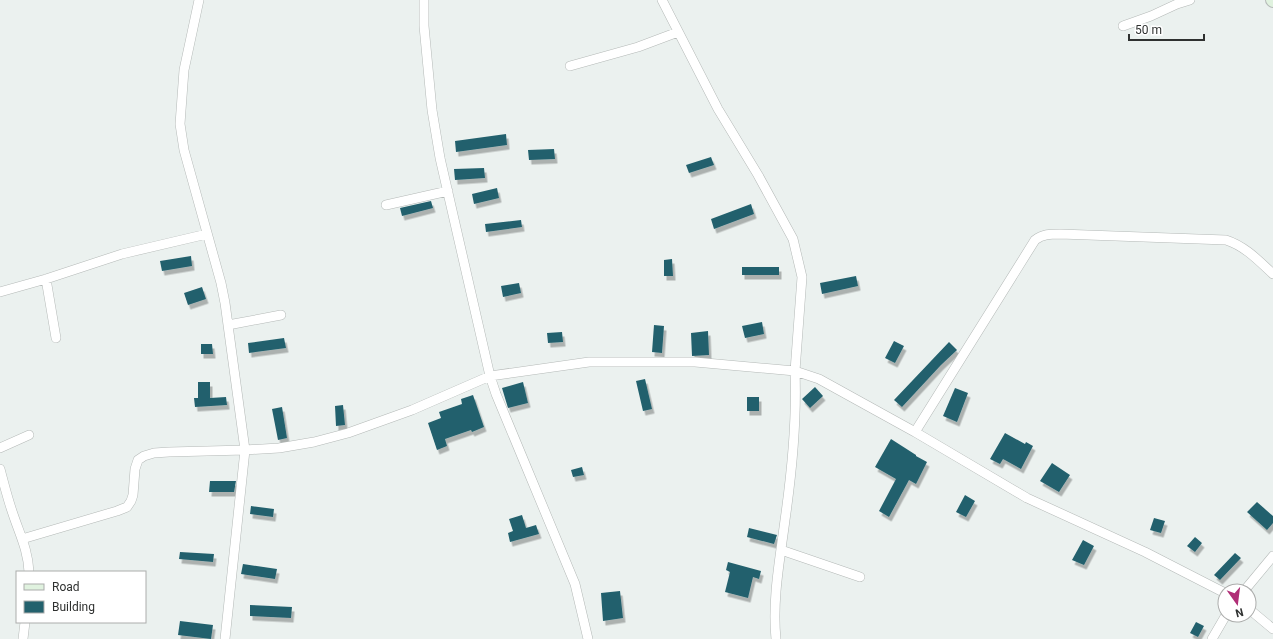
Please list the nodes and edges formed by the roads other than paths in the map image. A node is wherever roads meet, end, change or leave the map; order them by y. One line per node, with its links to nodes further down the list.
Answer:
1 (199, 0): 10 (street)
2 (424, 0): 8 (street)
3 (662, 0): 6 (street)
4 (1190, 0): 5 (street)
5 (1123, 26)
6 (678, 32): 7 (street); 17 (street)
7 (570, 66)
8 (448, 191): 9 (street); 18 (street)
9 (386, 205)
10 (207, 234): 12 (street); 15 (street)
11 (1273, 274): 19 (street)
12 (46, 279): 13 (street); 16 (street)
13 (0, 292)
14 (281, 315): 15 (street)
15 (228, 325): 22 (street)
16 (56, 338)
17 (795, 371): 18 (street); 19 (street); 25 (street)
18 (490, 376): 22 (street); 37 (street)
19 (915, 432): 30 (street)
20 (29, 436): 21 (street)
21 (0, 448)
22 (245, 450): 24 (street); 36 (street)
23 (0, 469): 24 (street)
24 (22, 539): 27 (street)
25 (781, 550): 28 (street); 38 (street)
26 (1273, 556): 29 (street)
27 (29, 571)
28 (860, 577)
29 (1251, 583)
30 (1217, 589)
31 (1257, 616): 34 (street)
32 (25, 623): 35 (street)
33 (1221, 623): 39 (street)
34 (1273, 629)
35 (23, 639)
36 (225, 639)
37 (588, 639)
38 (776, 639)
39 (1212, 639)

